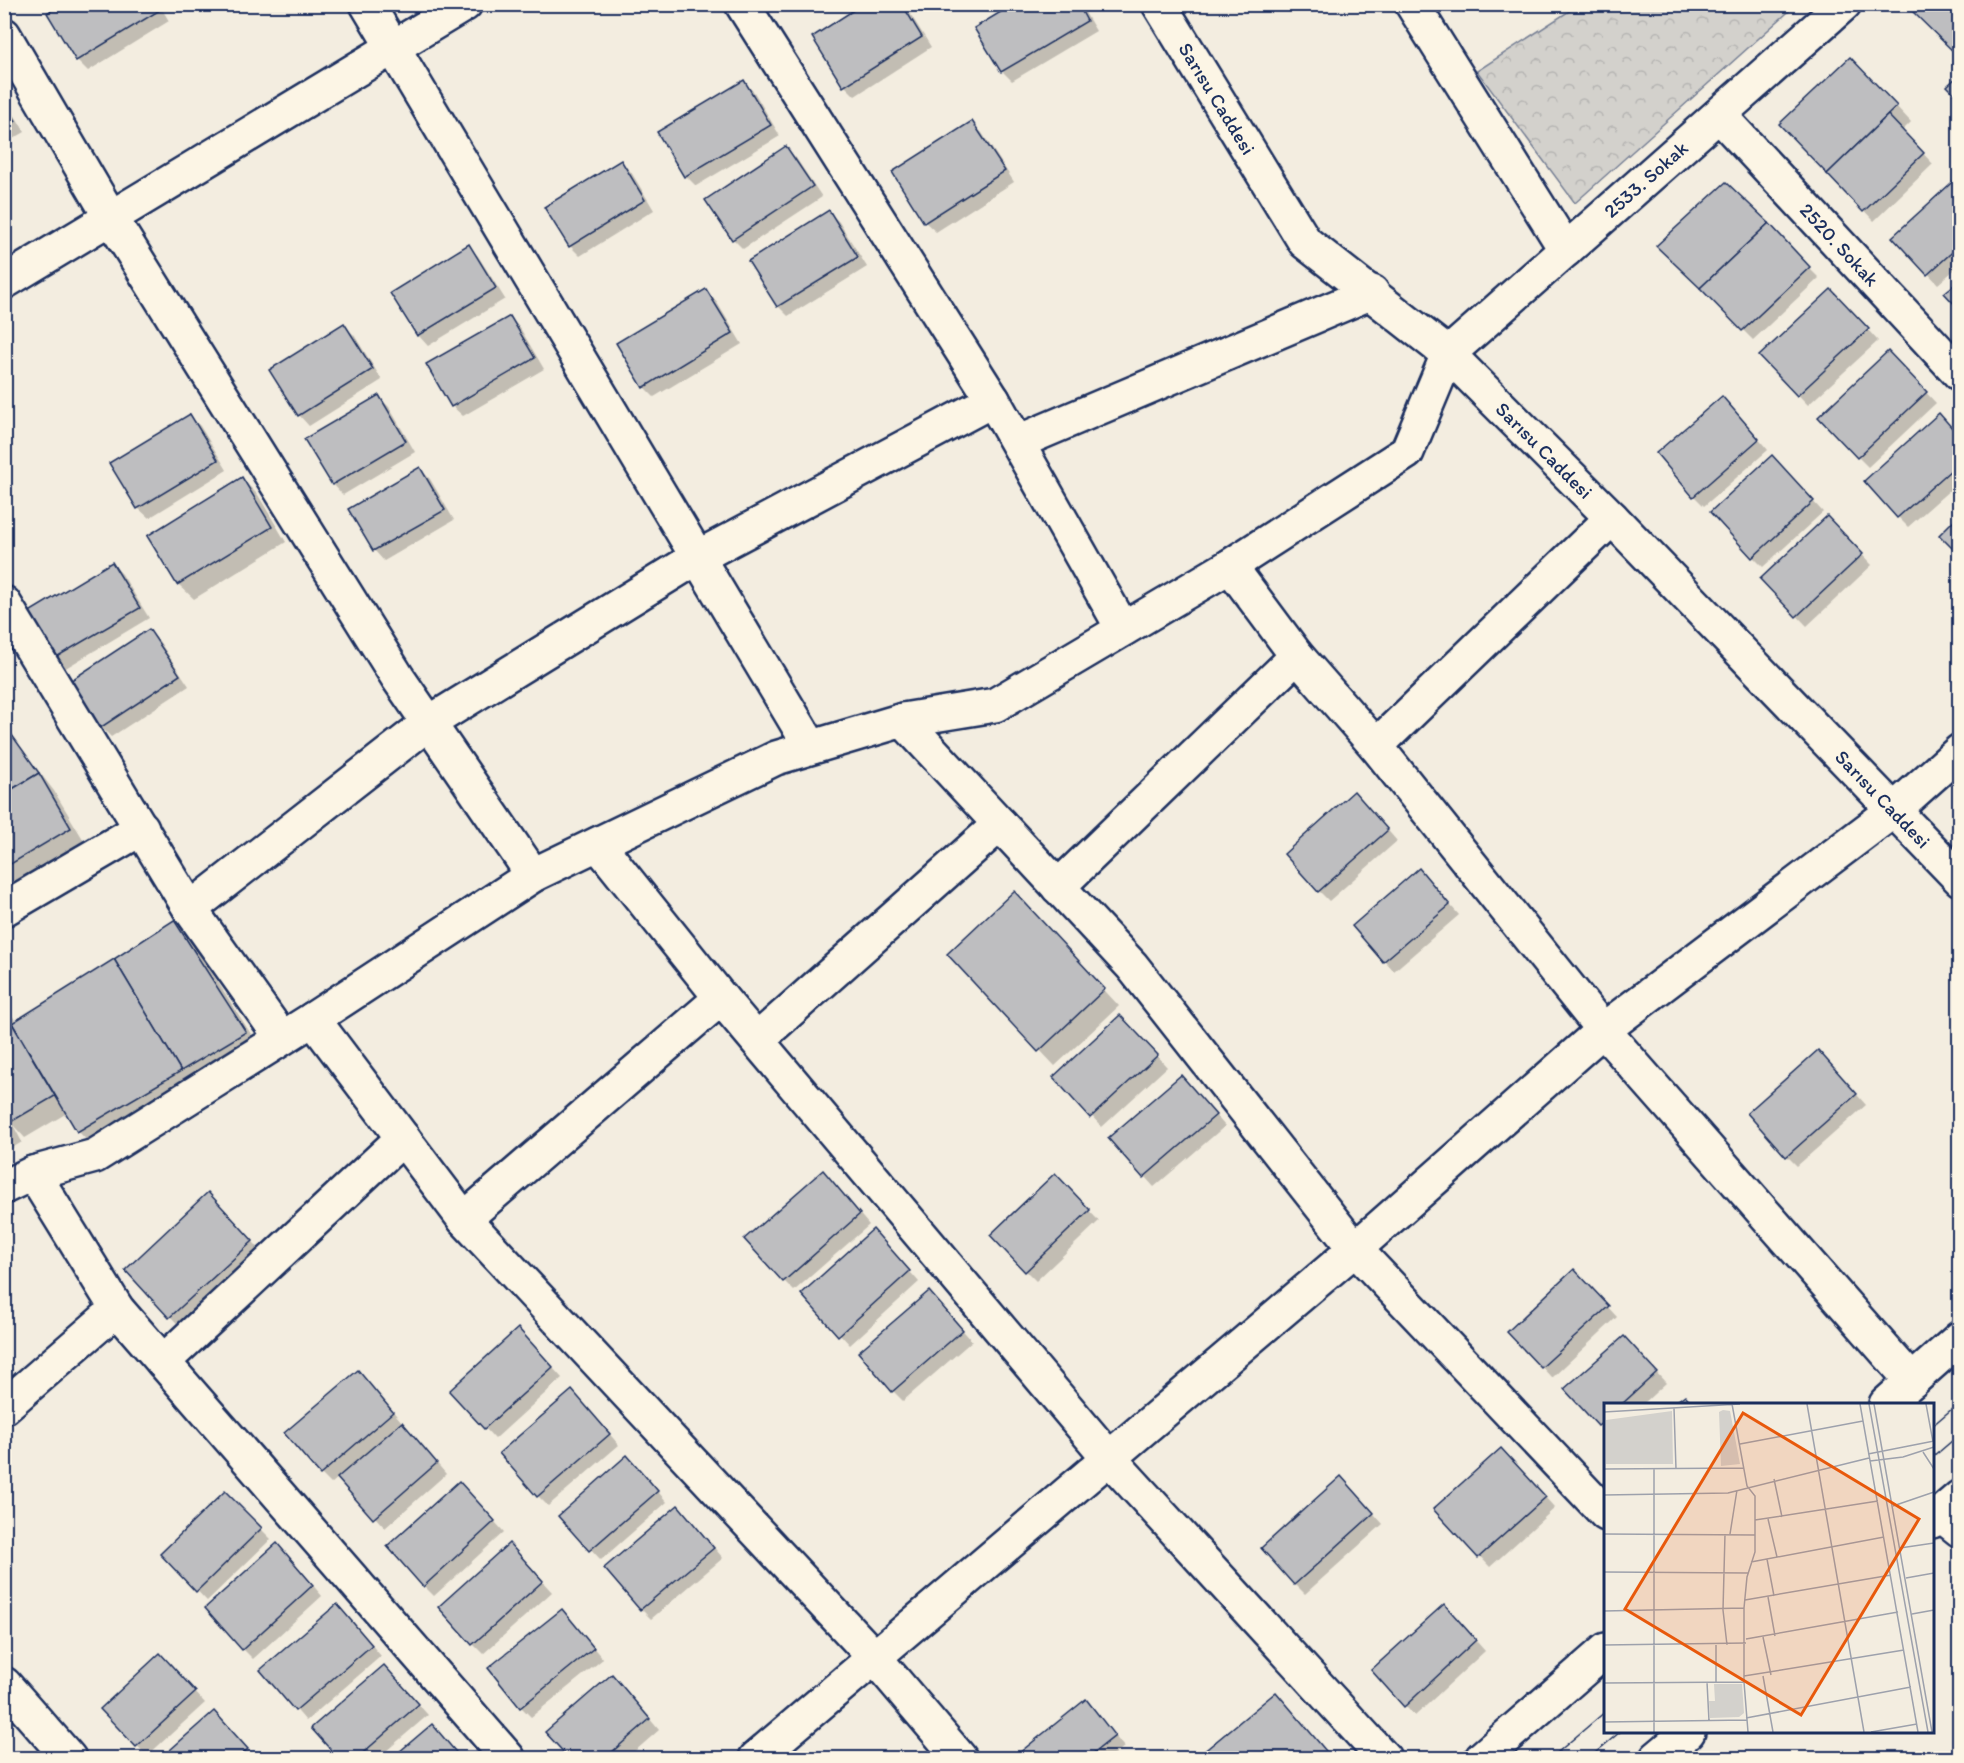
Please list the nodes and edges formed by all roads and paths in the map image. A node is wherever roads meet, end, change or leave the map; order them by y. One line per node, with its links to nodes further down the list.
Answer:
1 (367, 4): 8 (street)
2 (465, 4): 8 (street)
3 (742, 4): 16 (street)
4 (1159, 4): 13 (street, Sarısu Caddesi)
5 (1413, 4): 11 (street)
6 (1844, 4): 9 (street, 2533. Sokak)
7 (4, 35): 10 (street)
8 (393, 48): 10 (street); 19 (street)
9 (1719, 115): 11 (street, 2533. Sokak); 15 (street, 2520. Sokak)
10 (111, 218): 12 (street); 25 (street)
11 (1566, 250): 14 (street, 2533. Sokak)
12 (4, 282)
13 (1372, 292): 14 (street, Sarısu Caddesi); 17 (street)
14 (1448, 354): 18 (street, Sarısu Caddesi); 20 (street)
15 (1959, 374)
16 (993, 400): 17 (street); 19 (street)
17 (1018, 442): 22 (street)
18 (1612, 518): 26 (street); 29 (street, Sarısu Caddesi)
19 (698, 557): 25 (street); 27 (street)
20 (1230, 566): 22 (street); 23 (street)
21 (4, 603): 31 (street)
22 (1123, 629): 24 (street)
23 (1297, 656): 26 (street); 35 (street)
24 (903, 720): 27 (street); 30 (street)
25 (427, 724): 33 (street); 37 (street)
26 (1376, 746): 40 (street)
27 (811, 747): 32 (street)
28 (1959, 751): 29 (street)
29 (1894, 810): 34 (street, Sarısu Caddesi); 40 (street)
30 (1000, 825): 35 (street); 42 (street)
31 (142, 828): 36 (street); 37 (street)
32 (598, 844): 33 (street); 38 (street)
33 (533, 875): 39 (street)
34 (1959, 879)
35 (1058, 887): 47 (street)
36 (4, 909)
37 (190, 909): 41 (street)
38 (722, 998): 42 (street); 46 (street)
39 (313, 1019): 41 (street); 43 (street)
40 (1603, 1030): 47 (street); 51 (street)
41 (281, 1037): 44 (street)
42 (757, 1040): 54 (street)
43 (403, 1138): 46 (street); 50 (street)
44 (33, 1173): 45 (street); 48 (street)
45 (4, 1186)
46 (464, 1219): 57 (street)
47 (1355, 1249): 54 (street); 55 (street)
48 (117, 1309): 50 (street); 53 (street)
49 (1959, 1338): 51 (street)
50 (163, 1362): 62 (street)
51 (1912, 1381): 52 (street)
52 (1887, 1403)
53 (4, 1407)
54 (1109, 1458): 57 (street); 65 (street)
55 (1604, 1513)
56 (1604, 1651): 66 (street)
57 (875, 1658): 63 (street); 64 (street)
58 (4, 1684): 61 (street)
59 (1686, 1733): 60 (street)
60 (1662, 1757)
61 (69, 1758)
62 (508, 1758)
63 (756, 1758)
64 (960, 1758)
65 (1384, 1758)
66 (1482, 1758)

